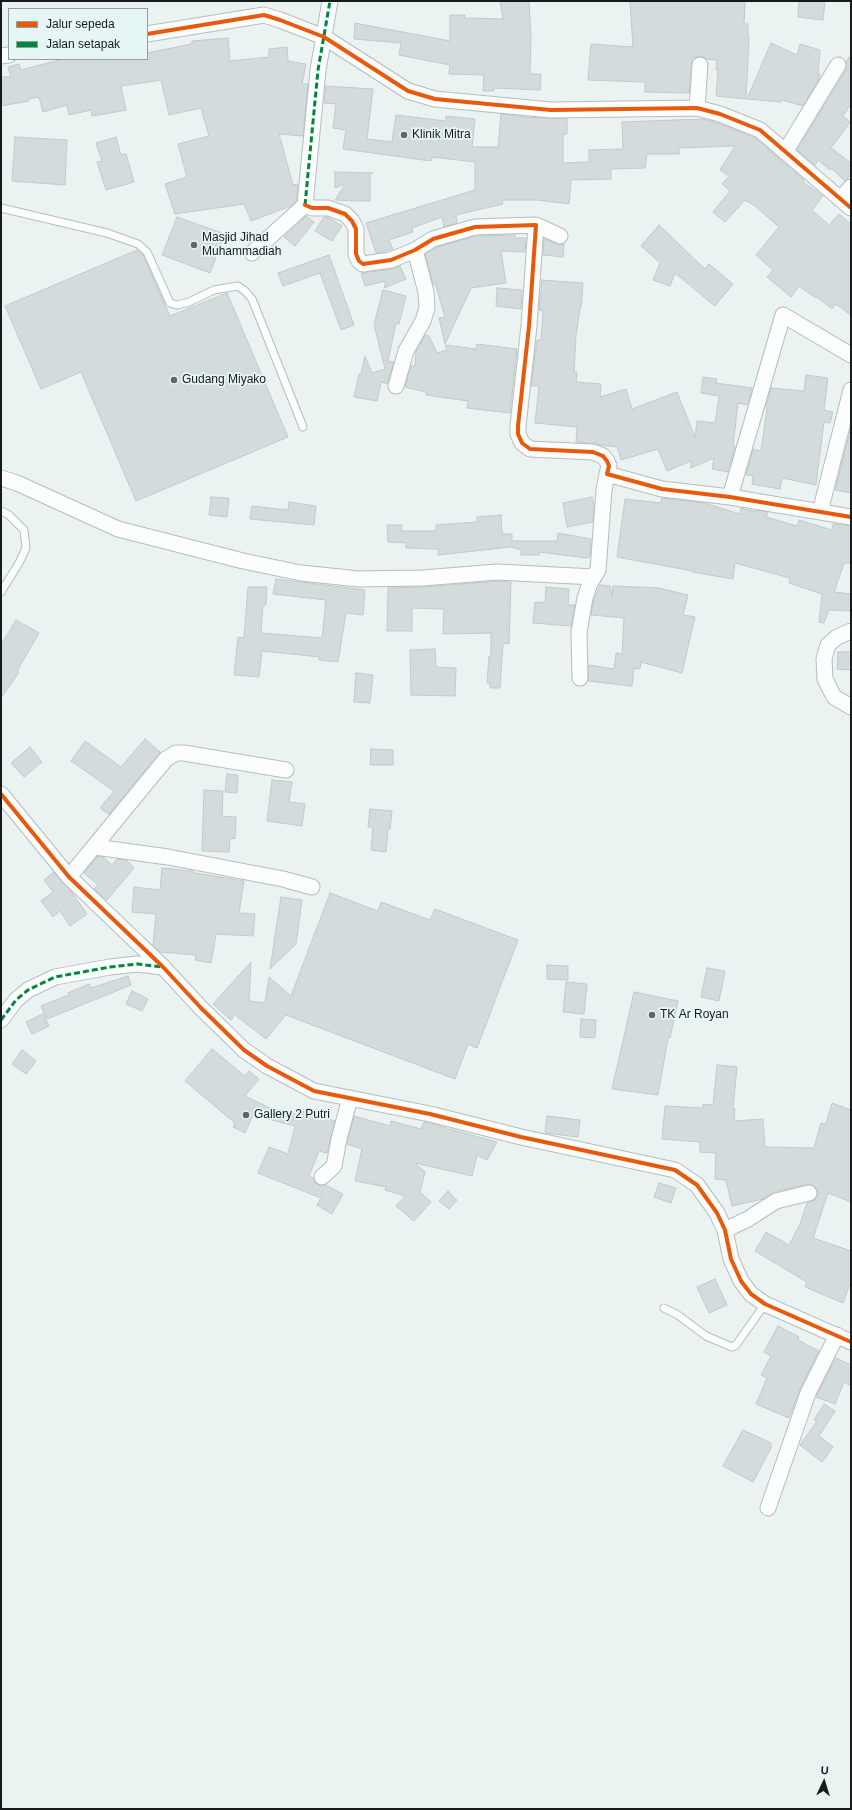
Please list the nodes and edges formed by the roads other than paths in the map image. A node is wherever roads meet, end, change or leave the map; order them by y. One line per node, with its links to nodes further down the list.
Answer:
1 (330, 1): 3 (street)
2 (148, 34): 3 (street)
3 (324, 37): 6 (street); 10 (street)
4 (700, 65): 6 (street)
5 (838, 65): 7 (street)
6 (697, 108): 7 (street)
7 (785, 152): 9 (street)
8 (851, 187): 9 (street)
9 (846, 204)
10 (305, 206): 14 (street); 15 (street)
11 (1, 208): 19 (lane)
12 (536, 225): 13 (street); 14 (street); 20 (street)
13 (560, 236)
14 (415, 250): 17 (street)
15 (252, 252)
16 (851, 355): 22 (street)
17 (396, 386)
18 (851, 390): 24 (street)
19 (303, 427)
20 (607, 474): 22 (street); 26 (street)
21 (1, 478): 26 (street)
22 (730, 497): 24 (street)
23 (1, 511): 27 (lane)
24 (820, 512): 25 (street)
25 (851, 517)
26 (594, 577): 29 (street)
27 (1, 592)
28 (851, 631): 30 (street)
29 (580, 678)
30 (851, 707)
31 (286, 770): 33 (street)
32 (1, 794): 34 (street)
33 (95, 847): 34 (street); 35 (street)
34 (69, 877): 36 (street)
35 (312, 886)
36 (163, 967): 37 (street); 38 (street)
37 (1, 1020)
38 (350, 1098): 39 (street); 41 (street)
39 (322, 1177)
40 (809, 1193): 41 (street)
41 (725, 1230): 42 (street)
42 (765, 1304): 43 (lane); 44 (street)
43 (664, 1308)
44 (837, 1335): 45 (street); 46 (street)
45 (851, 1342)
46 (768, 1508)

